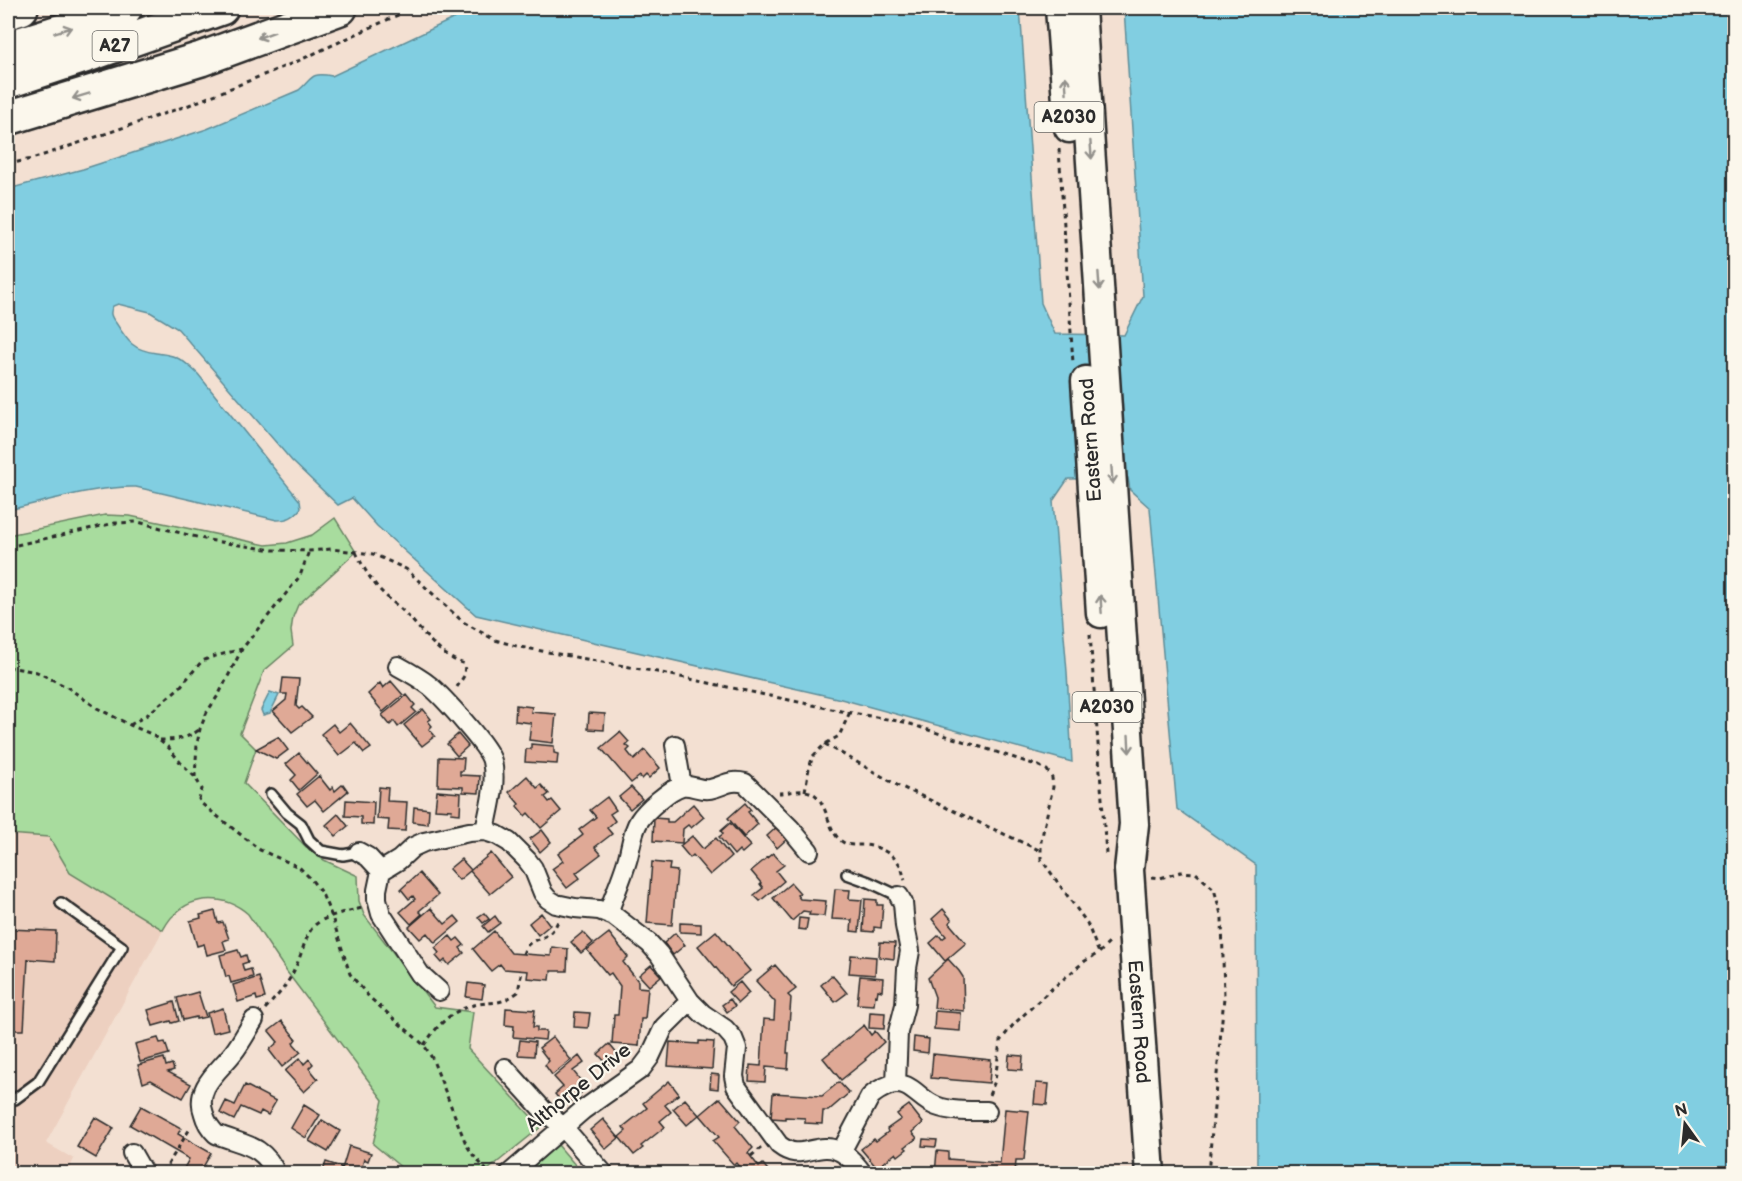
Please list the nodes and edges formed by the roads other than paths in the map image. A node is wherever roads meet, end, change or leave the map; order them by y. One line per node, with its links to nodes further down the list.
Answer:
1 (21, 8): 7 (highway)
2 (125, 8): 8 (highway, A27, one-way to 2)
3 (221, 8): 9 (highway, A27)
4 (340, 8): 10 (highway, one-way to 10)
5 (1060, 8): 11 (main road, Eastern Road / A2030, one-way to 5)
6 (1081, 8): 11 (main road, Eastern Road / A2030, one-way to 11)
7 (8, 12)
8 (8, 48)
9 (8, 81)
10 (8, 118)
11 (1086, 225): 39 (main road, Eastern Road / A2030)
12 (398, 666): 16 (street)
13 (675, 745): 14 (street)
14 (682, 786): 17 (street); 23 (street)
15 (271, 794): 18 (lane)
16 (485, 831): 19 (street); 23 (street)
17 (809, 850)
18 (359, 852): 19 (street)
19 (381, 871): 24 (street)
20 (847, 874): 21 (lane)
21 (899, 896): 28 (street)
22 (62, 903): 29 (lane)
23 (608, 913): 25 (street)
24 (439, 992)
25 (690, 1001): 31 (street, Althorpe Drive); 32 (street)
26 (254, 1020): 35 (street)
27 (505, 1068): 31 (street)
28 (896, 1084): 30 (street); 32 (street)
29 (8, 1098)
30 (987, 1111)
31 (563, 1127): 36 (street, Althorpe Drive); 37 (street)
32 (841, 1152): 38 (street)
33 (132, 1153): 34 (street)
34 (144, 1173)
35 (276, 1173)
36 (509, 1173)
37 (604, 1173)
38 (863, 1173)
39 (1150, 1173)

